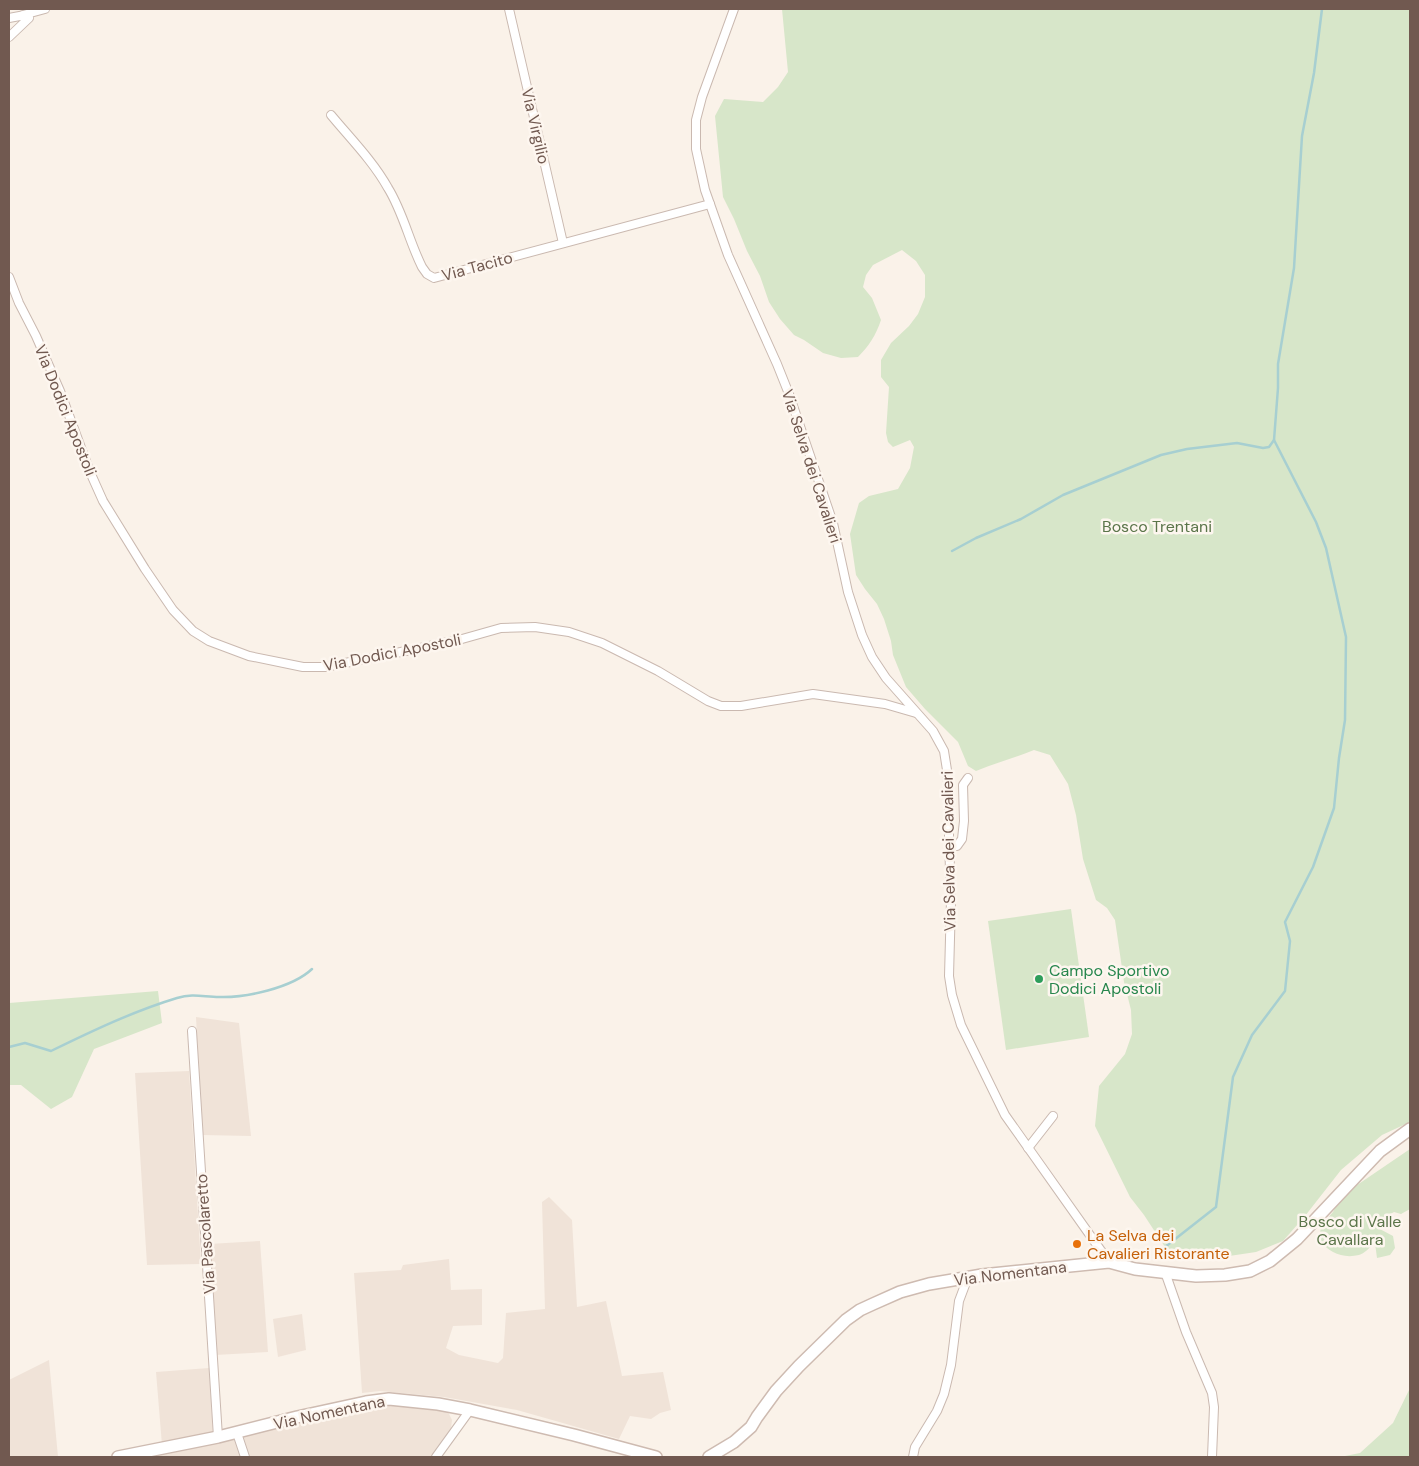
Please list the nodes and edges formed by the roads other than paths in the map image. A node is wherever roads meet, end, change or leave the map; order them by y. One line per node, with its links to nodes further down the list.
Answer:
1 (45, 9): 4 (street)
2 (509, 9): 9 (street, Via Virgilio)
3 (734, 9): 8 (street, Via Selva dei Cavalieri)
4 (22, 15): 5 (street); 6 (street)
5 (9, 18)
6 (9, 37)
7 (331, 115): 9 (street, Via Tacito)
8 (710, 204): 9 (street, Via Tacito); 12 (street, Via Selva dei Cavalieri)
9 (563, 243)
10 (9, 277): 11 (street, Via Dodici Apostoli)
11 (10, 285): 12 (street, Via Dodici Apostoli)
12 (918, 714): 14 (street, Via Selva dei Cavalieri)
13 (968, 778): 14 (street)
14 (949, 844): 18 (street, Via Selva dei Cavalieri)
15 (192, 1031): 24 (street, Via Pascolaretto)
16 (1053, 1116): 18 (street)
17 (1410, 1129): 20 (main road, Via Nomentana)
18 (1028, 1148): 19 (street, Via Selva dei Cavalieri)
19 (1109, 1262): 20 (main road, Via Nomentana); 21 (main road, Via Nomentana)
20 (1165, 1272): 31 (street)
21 (968, 1278): 29 (main road, Via Nomentana); 30 (street)
22 (470, 1410): 23 (main road, Via Nomentana); 27 (street); 28 (main road, Via Nomentana)
23 (237, 1433): 24 (main road, Via Nomentana); 26 (street)
24 (218, 1437): 25 (main road, Via Nomentana)
25 (118, 1457)
26 (245, 1457)
27 (436, 1457)
28 (656, 1457)
29 (709, 1457)
30 (913, 1457)
31 (1212, 1457)

